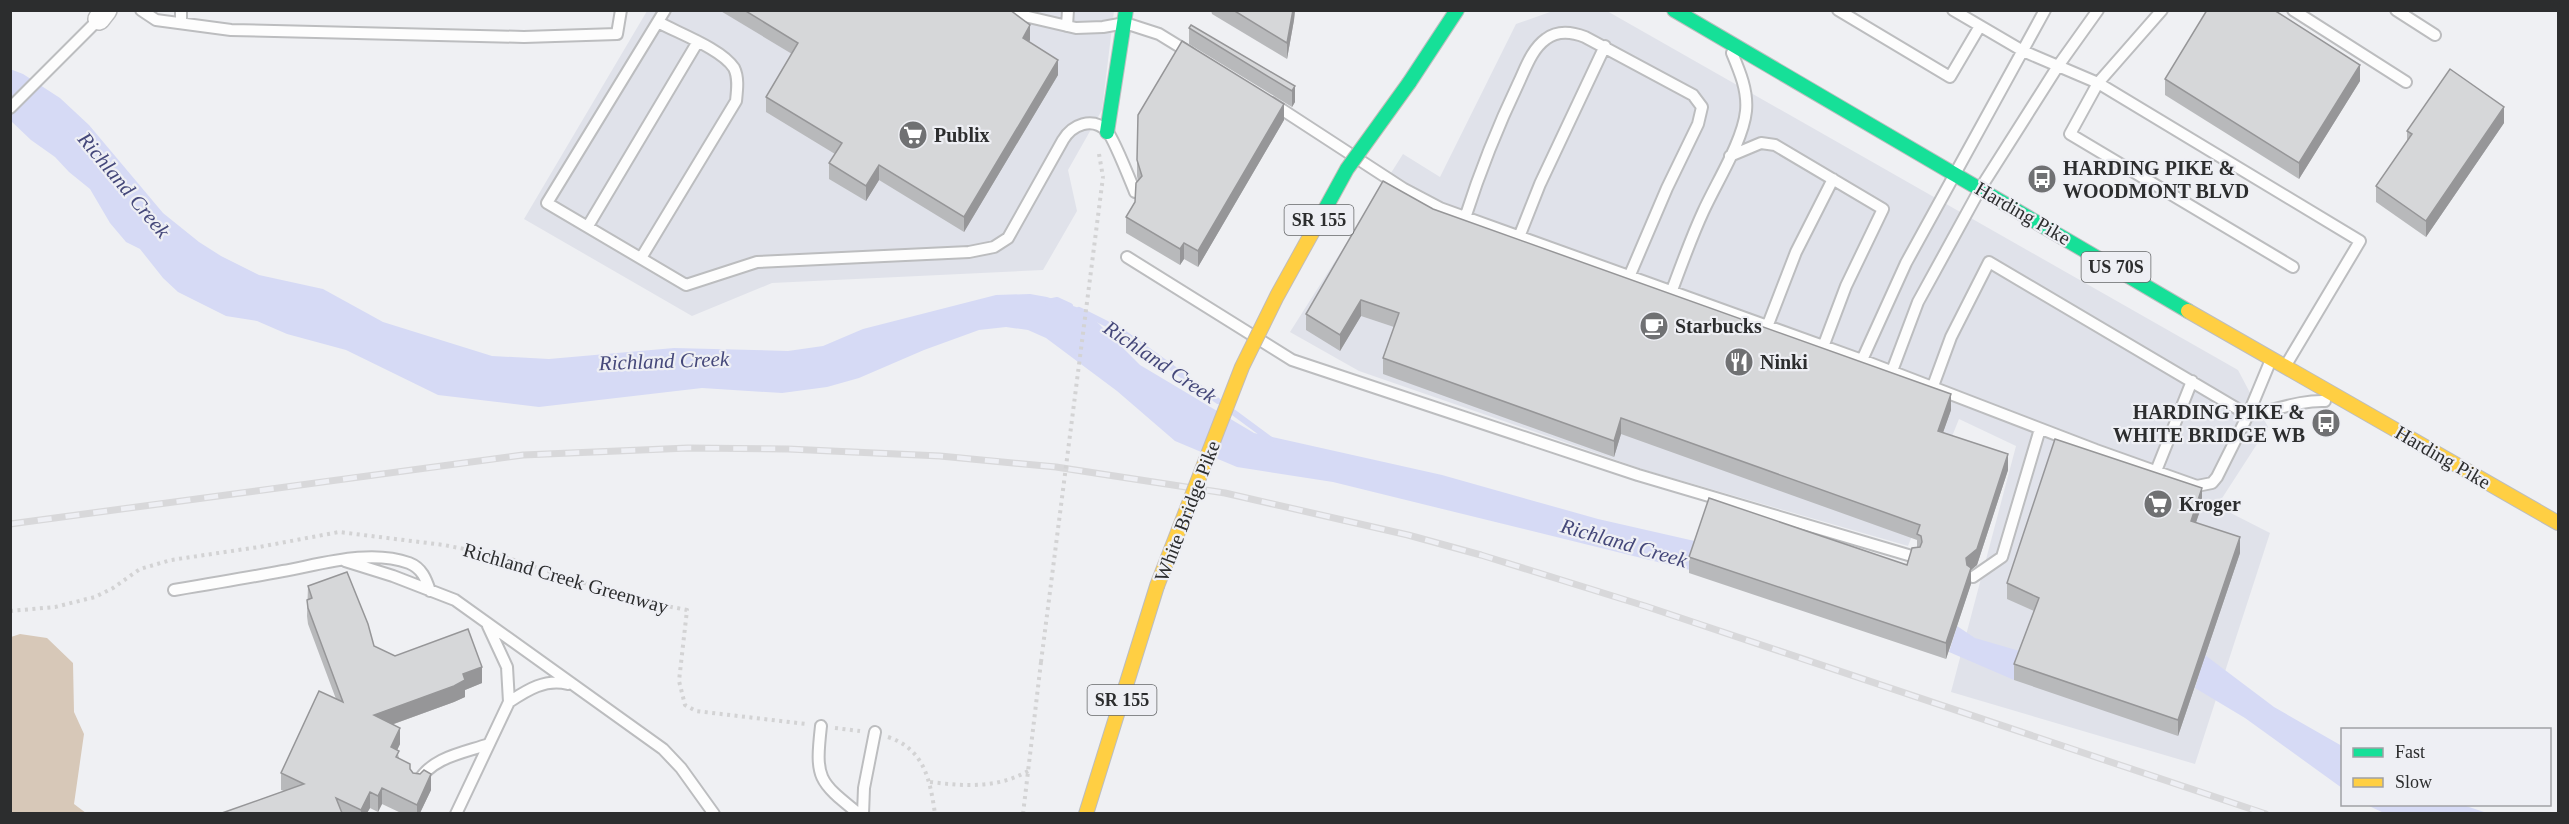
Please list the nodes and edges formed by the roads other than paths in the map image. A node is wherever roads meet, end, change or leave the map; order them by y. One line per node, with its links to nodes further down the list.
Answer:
1 (141, 10): 21 (lane)
2 (181, 10): 21 (lane)
3 (621, 10): 21 (lane)
4 (665, 10): 20 (lane)
5 (1012, 10): 22 (lane)
6 (1068, 10): 22 (lane)
7 (1446, 10): 23 (main road)
8 (1457, 10): 23 (main road, White Bridge Pike / SR 155)
9 (1474, 10): 23 (main road)
10 (1674, 10): 26 (main road, Harding Pike / US 70S)
11 (1838, 10): 24 (lane)
12 (1953, 10): 24 (lane)
13 (2045, 10): 29 (lane)
14 (2098, 10): 31 (lane)
15 (2162, 10): 33 (lane)
16 (2294, 10): 32 (lane)
17 (2396, 10): 25 (lane)
18 (103, 15): 35 (lane)
19 (1125, 17): 22 (lane); 30 (lane); 36 (main road)
20 (658, 22): 27 (lane); 43 (lane)
21 (181, 23)
22 (1067, 26)
23 (1446, 26): 78 (main road, White Bridge Pike / SR 155, bridge)
24 (1980, 26): 29 (lane)
25 (2435, 35)
26 (1728, 42): 37 (lane); 38 (main road, Harding Pike / US 70S)
27 (697, 43): 43 (lane); 46 (lane)
28 (1605, 46): 42 (lane); 44 (lane); 48 (lane)
29 (2024, 51): 31 (lane); 38 (lane)
30 (1195, 57)
31 (2058, 66): 33 (lane); 40 (lane)
32 (2406, 82)
33 (2098, 83): 47 (lane); 54 (lane)
34 (1263, 98): 42 (lane)
35 (10, 108)
36 (1107, 132): 41 (lane); 46 (lane)
37 (1730, 156): 39 (lane); 49 (lane)
38 (1954, 172): 40 (main road, Harding Pike / US 70S); 53 (lane)
39 (1833, 179): 50 (lane); 51 (lane)
40 (1980, 189): 52 (main road, Harding Pike / US 70S); 55 (lane)
41 (1135, 192)
42 (1465, 218): 44 (lane)
43 (588, 226): 46 (lane)
44 (1520, 237): 48 (lane)
45 (1127, 257): 63 (lane)
46 (641, 258)
47 (2293, 267)
48 (1629, 277): 49 (lane)
49 (1671, 293): 50 (lane)
50 (1767, 327): 51 (lane)
51 (1823, 347): 53 (lane)
52 (2271, 359): 54 (main road, Harding Pike / US 70S); 59 (lane)
53 (1862, 360): 55 (lane)
54 (2284, 368): 58 (main road, Harding Pike / US 70S)
55 (1892, 371): 57 (lane)
56 (2192, 381): 57 (lane); 59 (lane); 61 (lane)
57 (1934, 386): 60 (lane)
58 (2345, 401): 59 (lane); 62 (main road, Harding Pike / US 70S)
59 (2248, 415): 61 (lane)
60 (2040, 429): 61 (lane); 65 (lane)
61 (2156, 471)
62 (2559, 523)
63 (1915, 557)
64 (345, 561): 66 (lane); 67 (lane); 67 (lane)
65 (1973, 577)
66 (174, 590)
67 (430, 591): 68 (lane)
68 (488, 625): 69 (lane); 70 (lane)
69 (571, 685): 70 (lane); 76 (lane)
70 (509, 702): 73 (lane)
71 (822, 726): 77 (lane)
72 (875, 732): 77 (lane)
73 (489, 744): 74 (lane); 75 (lane)
74 (417, 783)
75 (456, 813)
76 (714, 813)
77 (861, 813)
78 (1086, 813)

